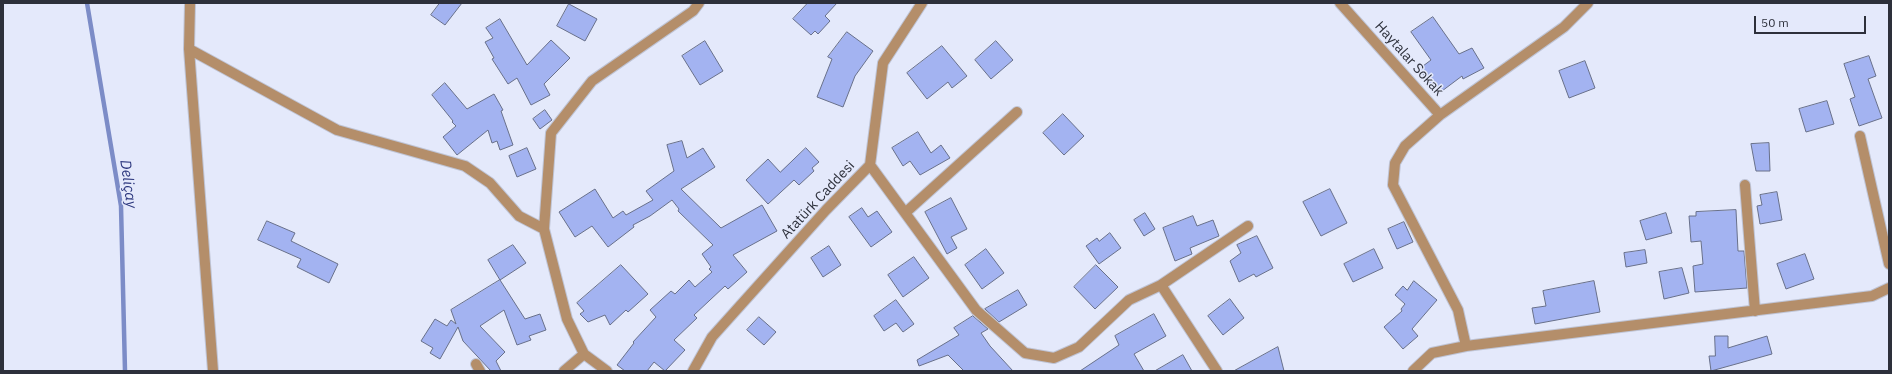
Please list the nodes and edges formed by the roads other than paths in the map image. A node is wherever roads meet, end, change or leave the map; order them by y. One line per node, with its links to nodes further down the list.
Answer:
1 (190, 3): 6 (street)
2 (699, 3): 14 (street)
3 (922, 3): 10 (street, Atatürk Caddesi)
4 (1340, 3): 8 (street, Haytalar Sokak)
5 (1588, 3): 8 (street)
6 (189, 49): 14 (street); 21 (street)
7 (1017, 112): 12 (street)
8 (1440, 115): 19 (street)
9 (1860, 136): 15 (street)
10 (870, 165): 12 (street); 24 (street, Atatürk Caddesi)
11 (1745, 185): 18 (street)
12 (905, 213): 16 (street)
13 (1248, 226): 16 (street)
14 (544, 229): 20 (street)
15 (1889, 264)
16 (1161, 284): 25 (street)
17 (1889, 288): 18 (street)
18 (1755, 311): 19 (street)
19 (1466, 346): 26 (street)
20 (584, 354): 22 (street); 23 (street)
21 (213, 371)
22 (564, 371)
23 (606, 371)
24 (693, 371)
25 (1217, 371)
26 (1413, 371)

